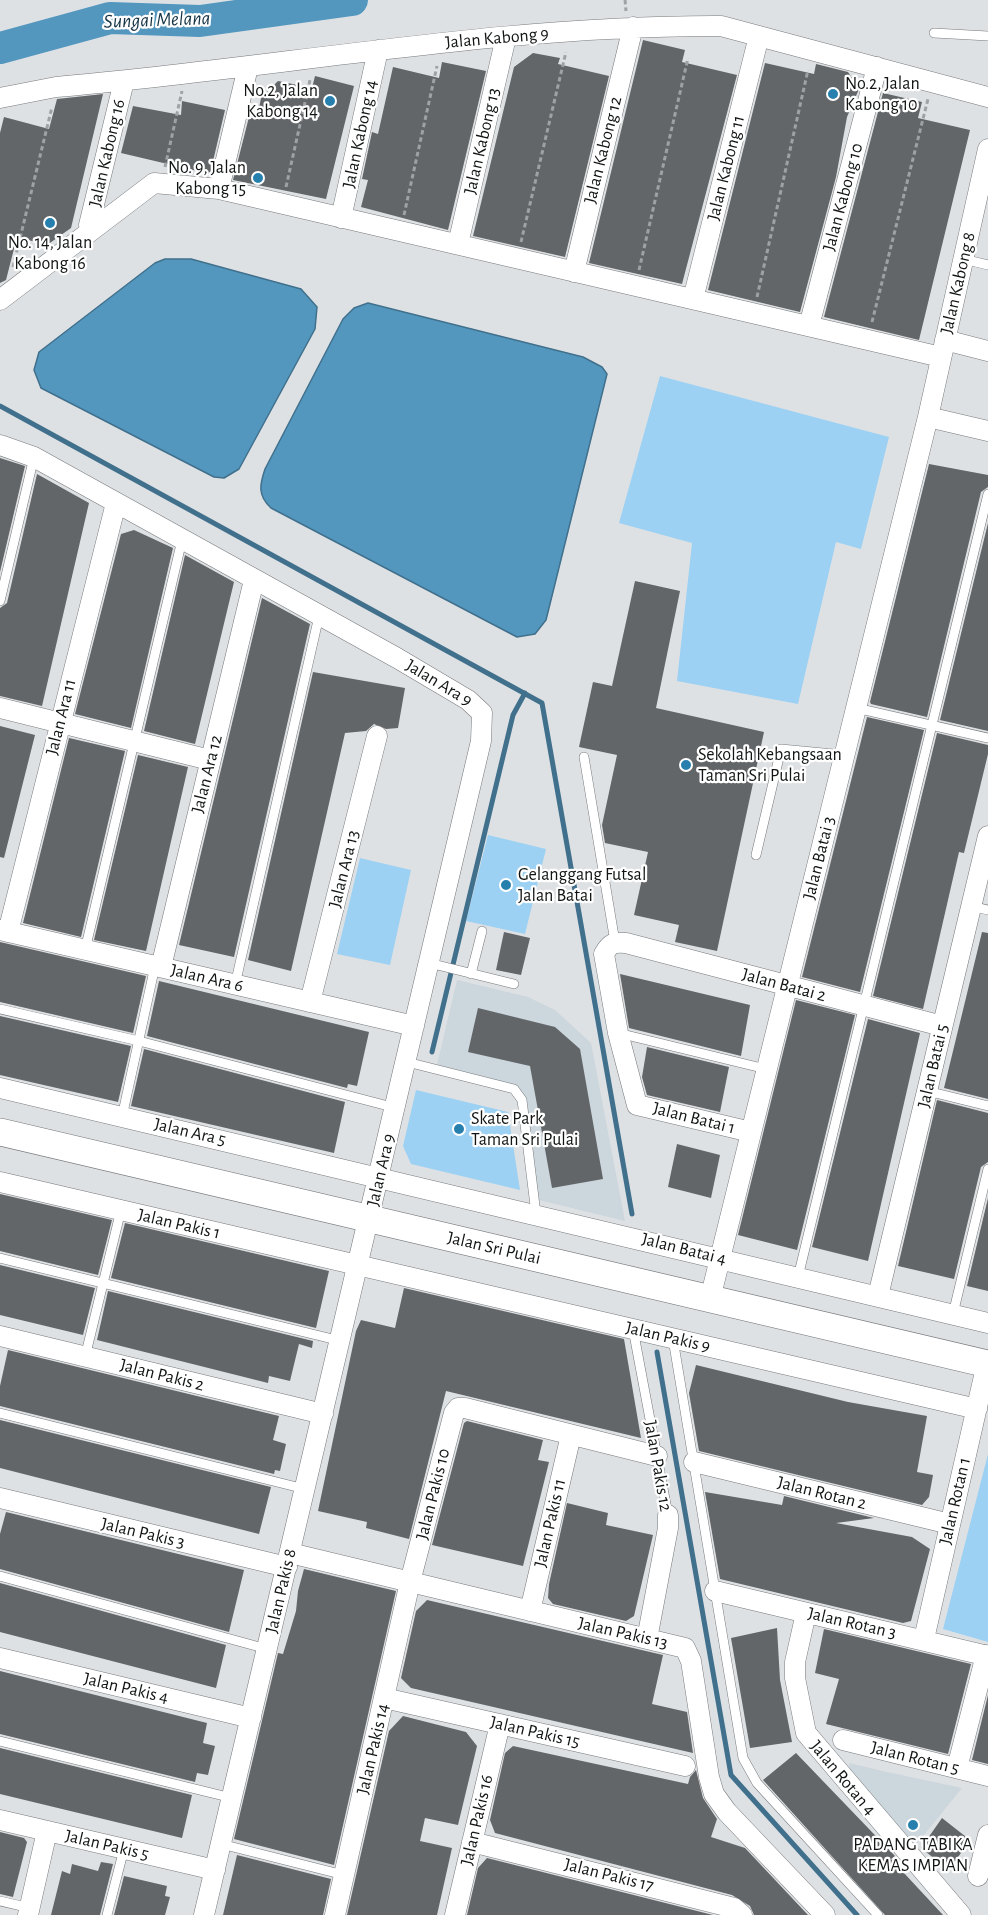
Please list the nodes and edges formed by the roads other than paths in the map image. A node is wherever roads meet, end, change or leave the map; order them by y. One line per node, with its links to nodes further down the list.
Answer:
1 (630, 21): 3 (street, Jalan Kabong 9); 5 (street, Jalan Kabong 9); 20 (street, Jalan Kabong 12)
2 (934, 33): 4 (lane)
3 (759, 36): 8 (street, Jalan Kabong 9); 22 (street, Jalan Kabong 11)
4 (988, 36)
5 (506, 37): 6 (street, Jalan Kabong 9); 17 (street, Jalan Kabong 13)
6 (378, 50): 7 (street, Jalan Kabong 9); 15 (street, Jalan Kabong 14)
7 (248, 67): 9 (street, Jalan Kabong 9); 13 (street)
8 (877, 67): 10 (street, Jalan Kabong 9); 23 (street, Jalan Kabong 10)
9 (124, 81): 11 (street, Jalan Kabong 9); 16 (street, Jalan Kabong 16)
10 (988, 97)
11 (0, 98)
12 (988, 149): 14 (street, Jalan Kabong 8)
13 (219, 189): 15 (street); 21 (street)
14 (983, 195): 18 (street, Jalan Kabong 8)
15 (341, 218): 17 (street)
16 (89, 225)
17 (458, 244): 20 (street)
18 (963, 259): 19 (lane); 24 (street, Jalan Kabong 8)
19 (988, 265)
20 (574, 272): 22 (street)
21 (3, 298)
22 (693, 299): 23 (street)
23 (810, 326): 24 (street)
24 (943, 349): 25 (street); 26 (street, Jalan Kabong 8)
25 (988, 351)
26 (928, 417): 27 (street); 37 (street, Jalan Batai 3)
27 (988, 431)
28 (0, 445): 29 (street, Jalan Ara 9)
29 (34, 457): 31 (street, Jalan Ara 9); 34 (lane)
30 (988, 494): 39 (lane)
31 (116, 504): 32 (street, Jalan Ara 9); 38 (street, Jalan Ara 11)
32 (182, 540): 33 (street, Jalan Ara 9); 42 (lane)
33 (254, 580): 35 (street, Jalan Ara 9); 45 (street, Jalan Ara 12)
34 (0, 601)
35 (319, 616): 53 (street, Jalan Ara 9); 57 (lane)
36 (0, 708): 38 (street)
37 (856, 708): 39 (lane); 43 (street, Jalan Batai 3)
38 (59, 723): 42 (street); 49 (street, Jalan Ara 11)
39 (934, 725): 41 (lane); 60 (lane)
40 (377, 736): 59 (street, Jalan Ara 13)
41 (988, 738)
42 (134, 741): 45 (street); 52 (lane)
43 (844, 755): 47 (lane); 58 (street, Jalan Batai 3)
44 (584, 757): 51 (lane)
45 (210, 760): 54 (street, Jalan Ara 12)
46 (988, 836): 48 (street, Jalan Batai 5)
47 (756, 855)
48 (980, 908): 63 (street, Jalan Batai 5)
49 (4, 931): 52 (street, Jalan Ara 6)
50 (482, 931): 55 (lane)
51 (620, 943): 58 (street, Jalan Batai 2); 64 (street)
52 (85, 950): 54 (street, Jalan Ara 6)
53 (429, 963): 55 (lane); 62 (street, Jalan Ara 9)
54 (158, 967): 57 (street, Jalan Ara 6); 65 (lane)
55 (471, 974): 56 (lane)
56 (514, 984)
57 (235, 985): 59 (street, Jalan Ara 6)
58 (787, 985): 60 (street, Jalan Batai 2); 67 (street, Jalan Batai 3)
59 (310, 1002): 62 (street, Jalan Ara 6)
60 (863, 1006): 63 (street, Jalan Batai 2); 84 (lane)
61 (0, 1009): 65 (lane)
62 (414, 1026): 66 (street, Jalan Ara 9)
63 (942, 1026): 69 (street, Jalan Batai 5)
64 (618, 1033): 67 (lane); 74 (street, Jalan Batai 1)
65 (139, 1041): 71 (lane); 72 (lane)
66 (407, 1062): 71 (street, Jalan Ara 9); 79 (lane)
67 (766, 1069): 74 (street, Jalan Batai 3)
68 (0, 1088): 72 (street, Jalan Ara 5)
69 (927, 1091): 70 (lane); 86 (street, Jalan Batai 5)
70 (988, 1106)
71 (396, 1108): 76 (street, Jalan Ara 9)
72 (122, 1117): 76 (street, Jalan Ara 5)
73 (0, 1132): 80 (street, Jalan Sri Pulai)
74 (751, 1132): 82 (street, Jalan Batai 3)
75 (988, 1169): 88 (lane)
76 (380, 1176): 79 (street, Jalan Batai 4); 80 (street, Jalan Ara 9)
77 (0, 1182): 78 (street, Jalan Pakis 1)
78 (121, 1210): 83 (street, Jalan Pakis 1); 85 (lane)
79 (536, 1214): 82 (street, Jalan Batai 4)
80 (370, 1219): 83 (street, Jalan Ara 9); 87 (street, Jalan Sri Pulai)
81 (0, 1258): 85 (lane)
82 (720, 1258): 84 (street, Jalan Batai 4); 87 (street, Jalan Batai 3)
83 (358, 1266): 90 (street, Jalan Pakis 9); 93 (street, Jalan Pakis 8)
84 (798, 1277): 86 (street, Jalan Batai 4)
85 (104, 1284): 93 (lane); 94 (lane)
86 (878, 1296): 88 (street, Jalan Batai 4)
87 (710, 1299): 95 (street, Jalan Sri Pulai)
88 (953, 1314): 89 (street, Jalan Batai 4)
89 (988, 1323)
90 (633, 1329): 92 (street, Jalan Pakis 9); 100 (lane, Jalan Pakis 12)
91 (1, 1339): 94 (street, Jalan Pakis 2)
92 (673, 1339): 96 (street, Jalan Pakis 9); 101 (lane)
93 (341, 1341): 98 (street, Jalan Pakis 8)
94 (85, 1357): 98 (street, Jalan Pakis 2)
95 (988, 1364): 96 (street, Jalan Rotan 1)
96 (977, 1409): 105 (street, Jalan Rotan 1)
97 (0, 1413): 102 (lane)
98 (323, 1414): 102 (street, Jalan Pakis 8)
99 (571, 1435): 100 (street); 108 (street, Jalan Pakis 10); 110 (street, Jalan Pakis 11)
100 (657, 1456): 104 (lane, Jalan Pakis 12)
101 (694, 1462): 105 (street, Jalan Rotan 2); 109 (lane)
102 (305, 1490): 106 (street, Jalan Pakis 8)
103 (0, 1498): 106 (street, Jalan Pakis 3)
104 (668, 1515): 112 (street, Jalan Pakis 12)
105 (950, 1524): 113 (street, Jalan Rotan 1)
106 (289, 1560): 108 (street, Jalan Pakis 13); 114 (street, Jalan Pakis 8)
107 (0, 1576): 114 (lane)
108 (410, 1582): 110 (street, Jalan Pakis 13); 117 (street, Jalan Pakis 14)
109 (715, 1592): 111 (street, Jalan Rotan 3); 143 (lane)
110 (530, 1611): 112 (street, Jalan Pakis 13)
111 (806, 1613): 113 (street, Jalan Rotan 3); 144 (street, Jalan Rotan 4)
112 (647, 1639): 142 (street, Jalan Pakis 13)
113 (924, 1639): 115 (street, Jalan Rotan 3)
114 (267, 1648): 118 (street, Jalan Pakis 8)
115 (987, 1655): 123 (street)
116 (0, 1658): 118 (street, Jalan Pakis 4)
117 (384, 1698): 119 (street, Jalan Pakis 15); 133 (street, Jalan Pakis 14)
118 (251, 1718): 125 (street, Jalan Pakis 8)
119 (500, 1724): 122 (street, Jalan Pakis 15); 129 (street, Jalan Pakis 16)
120 (843, 1740): 123 (street, Jalan Rotan 5)
121 (0, 1742): 125 (lane)
122 (685, 1766)
123 (957, 1768): 124 (street, Jalan Rotan 5)
124 (988, 1776)
125 (232, 1798): 130 (street, Jalan Pakis 8)
126 (0, 1820): 127 (street, Jalan Pakis 5)
127 (47, 1831): 131 (street, Jalan Pakis 5); 136 (street)
128 (988, 1836): 134 (street)
129 (472, 1842): 140 (street, Jalan Pakis 16); 141 (street, Jalan Pakis 17)
130 (221, 1844): 132 (street, Jalan Pakis 8); 133 (lane)
131 (124, 1849): 132 (street, Jalan Pakis 5); 137 (lane)
132 (215, 1869): 138 (street, Jalan Pakis 8)
133 (344, 1875): 139 (street, Jalan Pakis 14)
134 (978, 1876)
135 (0, 1901): 136 (lane)
136 (29, 1911)
137 (107, 1915)
138 (204, 1915)
139 (335, 1915)
140 (455, 1915)
141 (742, 1915)
142 (825, 1915)
143 (878, 1915)
144 (961, 1915)

